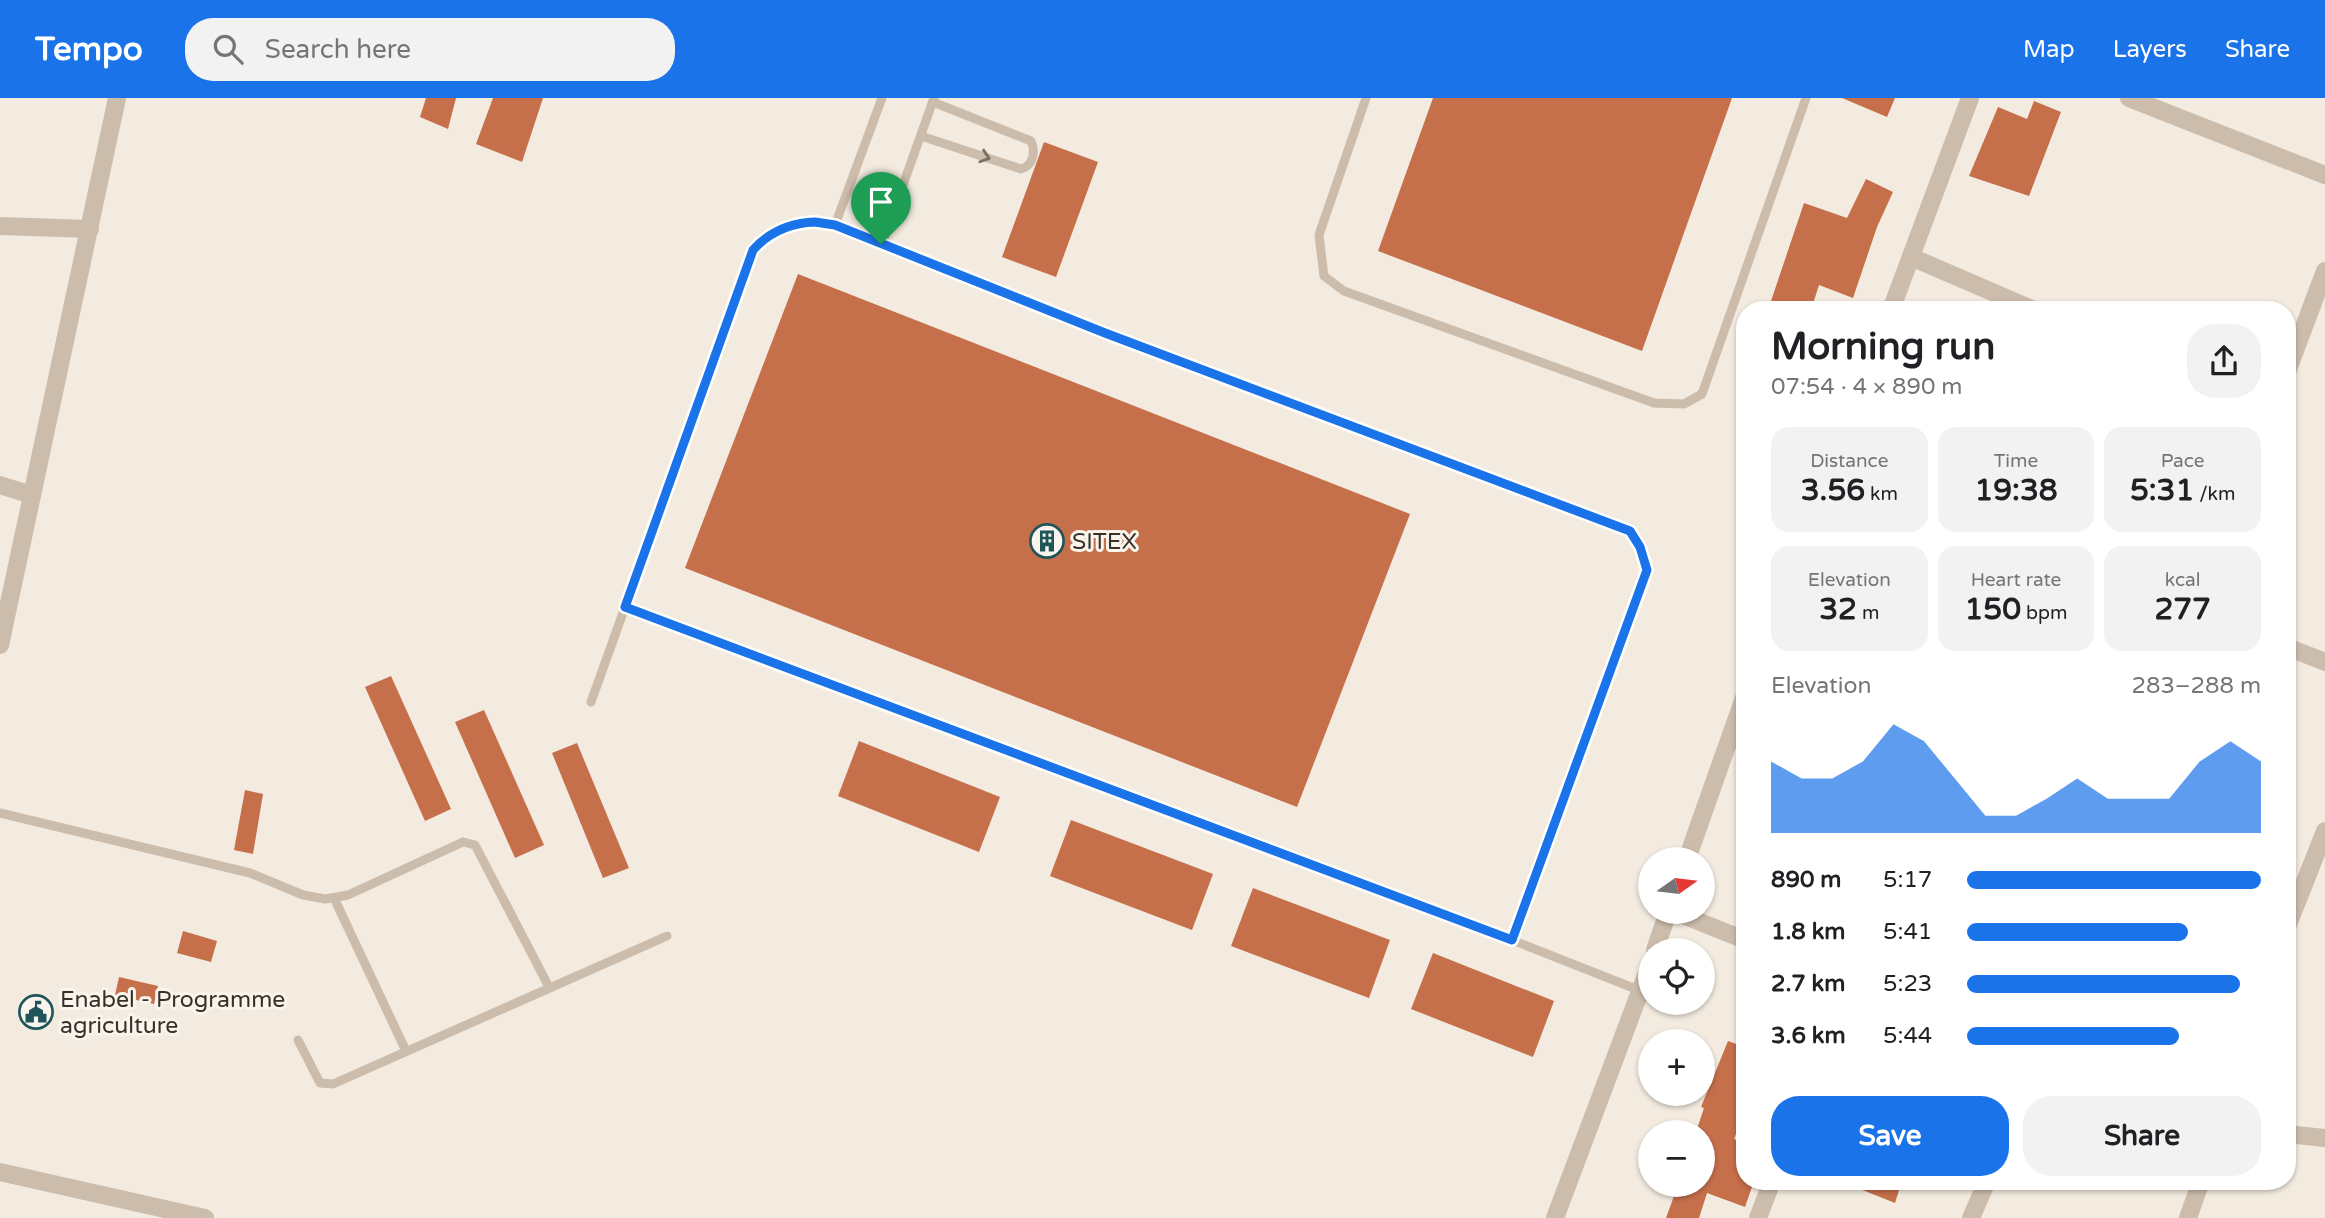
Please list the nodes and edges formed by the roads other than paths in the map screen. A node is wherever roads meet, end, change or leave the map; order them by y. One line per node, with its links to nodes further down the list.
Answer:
1 (117, 98): 12 (street)
2 (882, 98): 10 (lane)
3 (1366, 98): 4 (lane)
4 (1806, 98)
5 (1970, 98): 14 (street)
6 (2129, 98): 9 (street)
7 (933, 100): 8 (lane); 8 (lane, one-way to 7)
8 (921, 136): 13 (lane)
9 (2325, 175)
10 (835, 225): 13 (lane); 21 (lane)
11 (0, 226): 12 (street)
12 (90, 229): 20 (street)
13 (881, 244): 35 (lane)
14 (1911, 257): 16 (street); 17 (street)
15 (2325, 271): 18 (street)
16 (1894, 301)
17 (2013, 301)
18 (2296, 348)
19 (0, 485): 20 (street)
20 (32, 495): 22 (street)
21 (625, 607): 25 (lane); 35 (lane)
22 (0, 645)
23 (2296, 651): 24 (street)
24 (2325, 662)
25 (591, 702)
26 (1736, 720): 29 (street)
27 (0, 813): 30 (lane)
28 (2325, 831): 31 (street)
29 (1691, 847)
30 (334, 898): 36 (lane); 40 (lane)
31 (2296, 904)
32 (1705, 924): 34 (street)
33 (667, 936): 36 (lane)
34 (1736, 936)
35 (1512, 940): 37 (lane)
36 (549, 987): 40 (lane)
37 (1638, 990)
38 (1638, 999): 48 (street)
39 (298, 1040): 40 (lane)
40 (406, 1051)
41 (2296, 1134): 42 (street)
42 (2325, 1138)
43 (0, 1172): 47 (street)
44 (1769, 1190): 49 (street)
45 (1983, 1190): 50 (street)
46 (2198, 1190): 51 (street)
47 (205, 1218)
48 (1555, 1218)
49 (1758, 1218)
50 (1971, 1218)
51 (2188, 1218)

